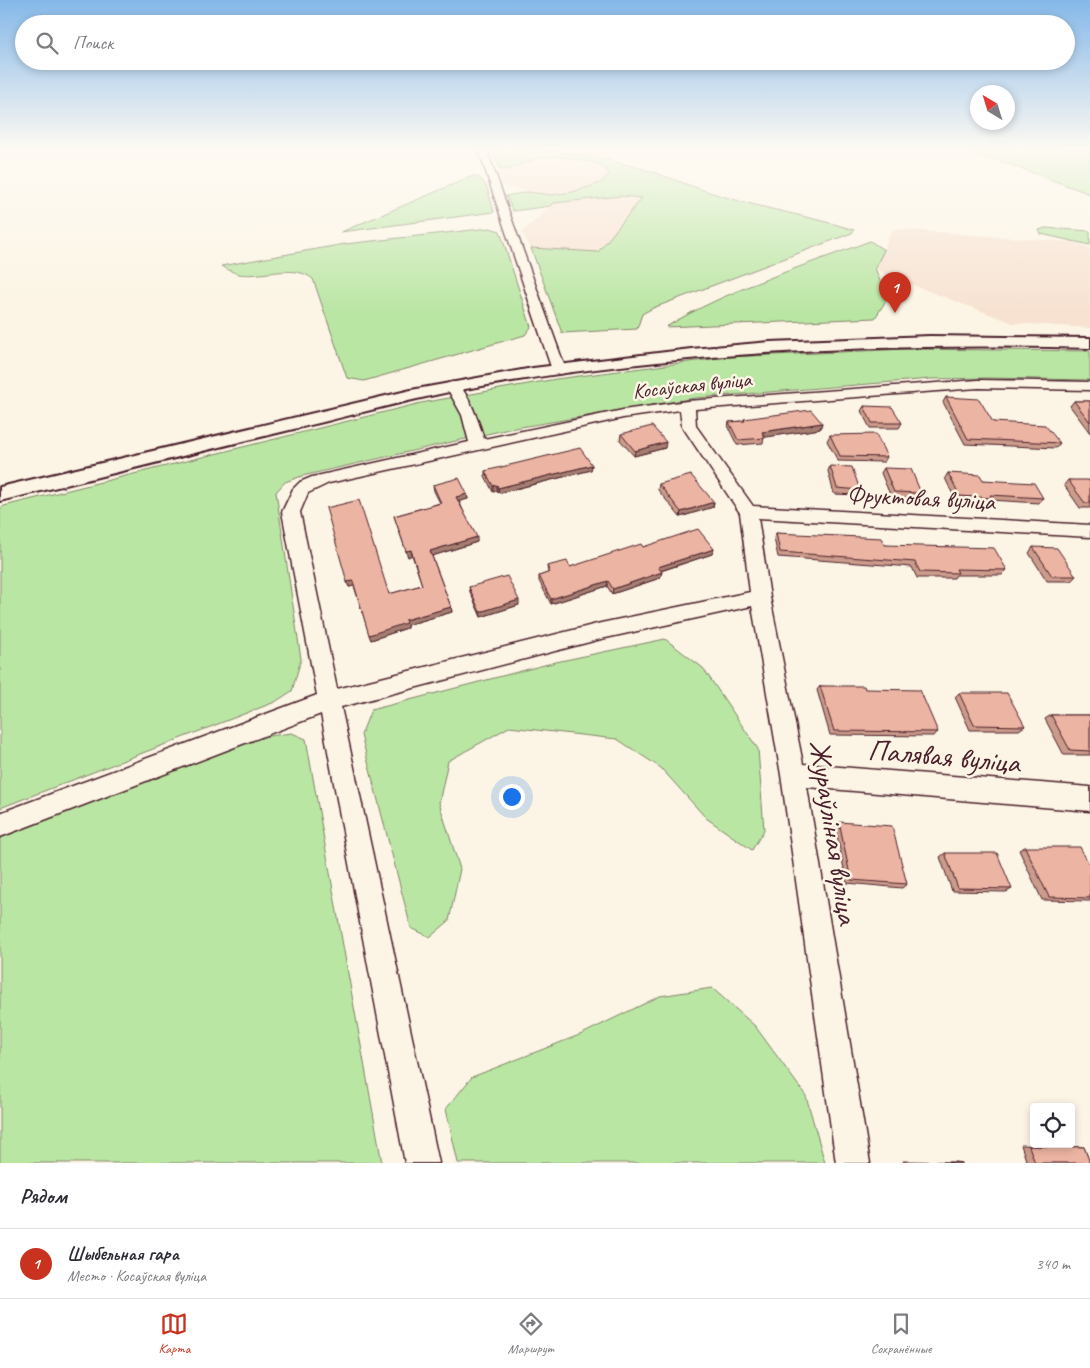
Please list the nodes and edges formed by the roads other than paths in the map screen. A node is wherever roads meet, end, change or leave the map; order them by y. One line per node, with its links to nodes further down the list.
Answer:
1 (501, 202): 3 (street)
2 (1090, 343): 3 (main road)
3 (559, 370): 4 (main road)
4 (453, 386): 7 (street); 8 (main road)
5 (1090, 386): 6 (street, Косаўская вуліца)
6 (687, 405): 7 (street, Косаўская вуліца); 9 (street)
7 (478, 445): 12 (street, Косаўская вуліца)
8 (0, 494)
9 (748, 512): 10 (street, Фруктовая вуліца); 11 (street, Жураўліная вуліца)
10 (1090, 531)
11 (760, 597): 12 (street); 13 (street, Жураўліная вуліца)
12 (328, 701): 15 (street); 16 (street)
13 (793, 775): 14 (street, Палявая вуліца); 17 (street, Жураўліная вуліца)
14 (1090, 799)
15 (0, 825)
16 (422, 1163)
17 (853, 1163)

